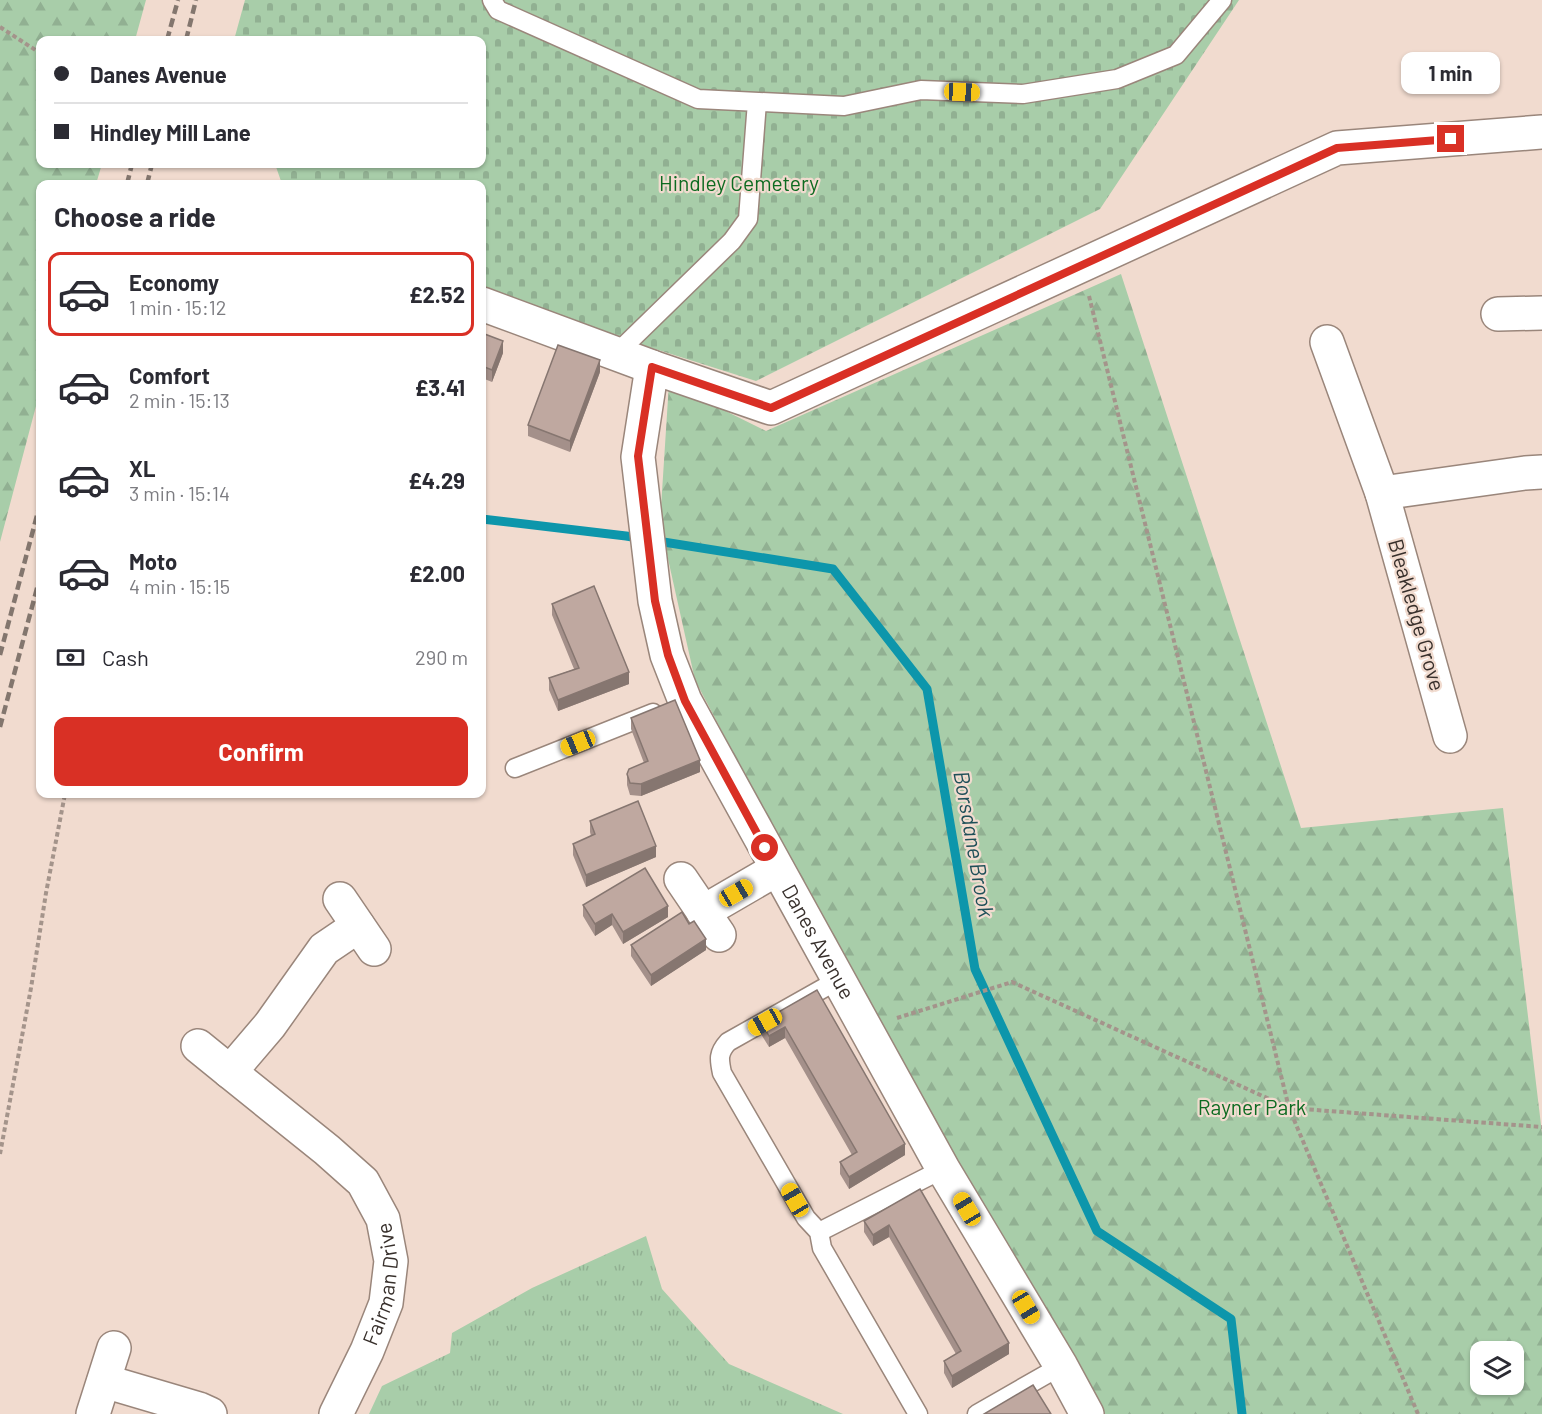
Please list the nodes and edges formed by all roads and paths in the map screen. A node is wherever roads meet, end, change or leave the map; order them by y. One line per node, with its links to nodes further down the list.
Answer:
1 (492, 0): 5 (lane)
2 (1222, 0): 5 (lane)
3 (0, 27): 4 (path)
4 (36, 50)
5 (757, 102): 12 (lane)
6 (1542, 132): 7 (street)
7 (1081, 265): 13 (street); 27 (path)
8 (486, 305): 12 (street)
9 (1542, 313): 10 (street)
10 (1498, 314)
11 (1327, 342): 15 (street, Bleakledge Grove)
12 (616, 354): 13 (street)
13 (652, 367): 16 (street, Danes Avenue)
14 (1542, 472): 15 (street)
15 (1382, 493): 17 (street, Bleakledge Grove)
16 (685, 701): 18 (lane); 20 (street, Danes Avenue)
17 (1450, 736)
18 (515, 768)
19 (64, 798): 29 (path)
20 (777, 869): 21 (street); 23 (street, Danes Avenue)
21 (681, 879)
22 (340, 899): 26 (street)
23 (838, 980): 24 (street, Danes Avenue); 31 (lane)
24 (864, 1028): 27 (path); 30 (street, Danes Avenue)
25 (198, 1046): 26 (street, Fairman Drive)
26 (230, 1072): 37 (street, Fairman Drive)
27 (1289, 1108): 28 (path); 41 (path)
28 (1542, 1127)
29 (0, 1154)
30 (943, 1169): 31 (lane); 33 (street, Danes Avenue)
31 (819, 1232): 38 (lane)
32 (114, 1348): 34 (street)
33 (1061, 1366): 39 (lane); 40 (street, Danes Avenue)
34 (104, 1381): 35 (street); 36 (street)
35 (93, 1414)
36 (210, 1414)
37 (336, 1414)
38 (918, 1414)
39 (977, 1414)
40 (1087, 1414)
41 (1418, 1414)

